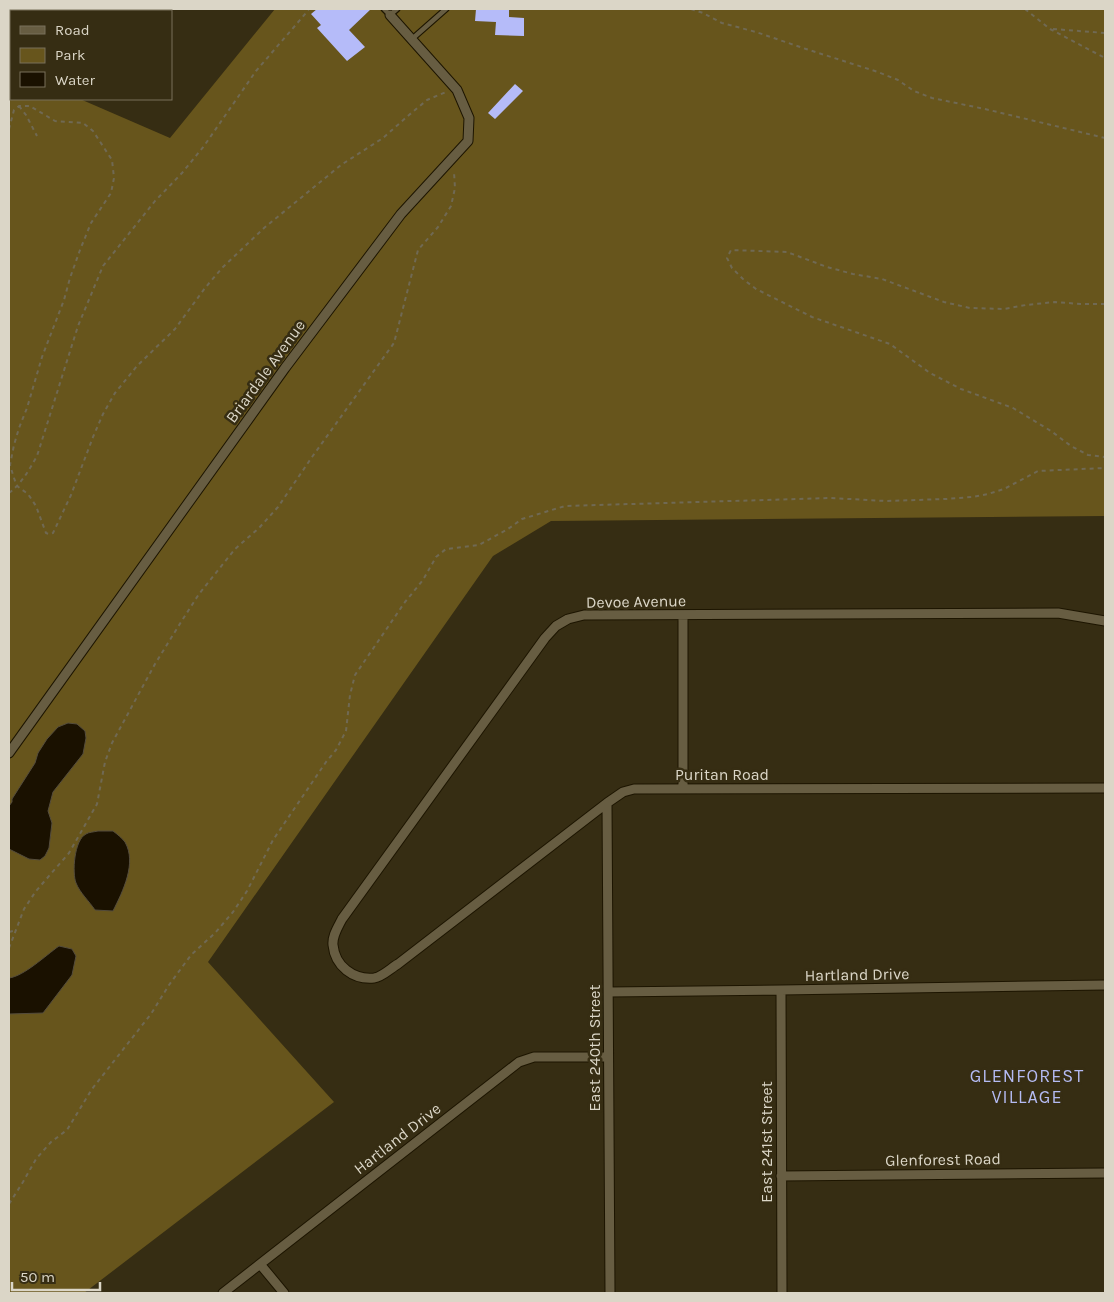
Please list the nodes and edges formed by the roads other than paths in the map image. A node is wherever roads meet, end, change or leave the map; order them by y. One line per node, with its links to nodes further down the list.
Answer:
1 (446, 9): 3 (lane)
2 (391, 11): 3 (street, Briardale Avenue)
3 (412, 40): 6 (street, Briardale Avenue)
4 (684, 615): 5 (street, Devoe Avenue); 8 (street); 10 (street, Devoe Avenue)
5 (1105, 621)
6 (9, 753)
7 (1105, 788): 8 (street, Puritan Road)
8 (683, 789): 9 (street, Puritan Road)
9 (607, 803): 10 (street, Puritan Road); 13 (street, East 240th Street)
10 (398, 964)
11 (1105, 985): 12 (street, Hartland Drive)
12 (781, 990): 13 (street, Hartland Drive); 16 (street, East 241st Street)
13 (609, 992): 14 (street, East 240th Street)
14 (608, 1057): 17 (street, Hartland Drive); 20 (street, East 240th Street)
15 (1105, 1173): 16 (street, Glenforest Road)
16 (781, 1176): 21 (street, East 241st Street)
17 (260, 1264): 18 (street, Hartland Drive); 19 (street)
18 (223, 1293)
19 (284, 1293)
20 (610, 1293)
21 (782, 1293)

